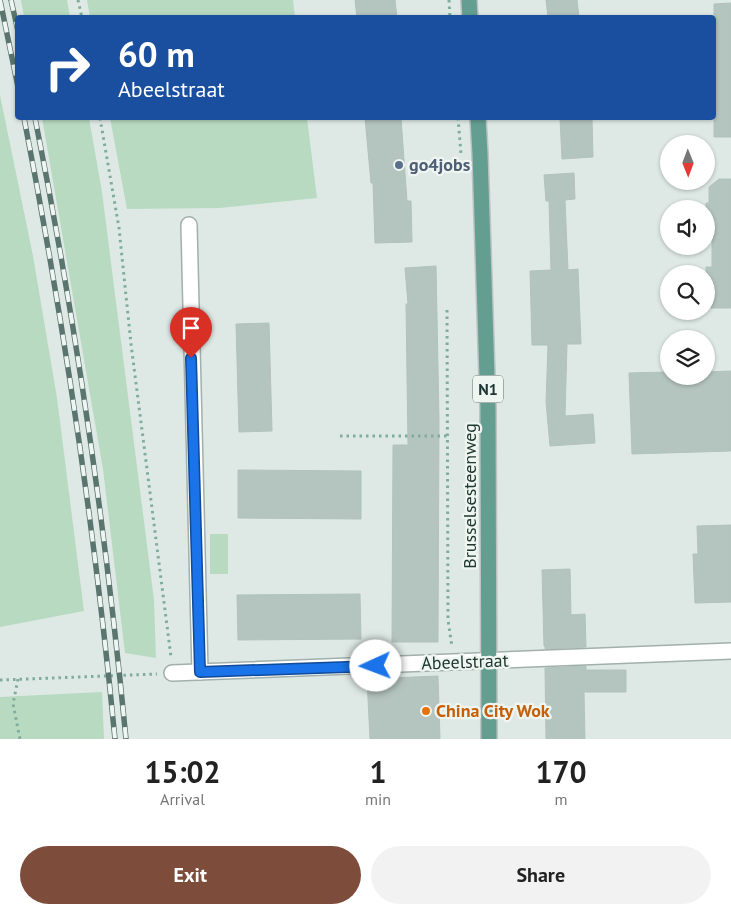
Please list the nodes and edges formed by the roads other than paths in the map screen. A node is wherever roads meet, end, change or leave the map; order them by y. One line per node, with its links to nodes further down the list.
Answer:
1 (469, 0): 2 (main road)
2 (470, 15)
3 (478, 120): 6 (main road, Brusselsesteenweg / N1)
4 (189, 225): 7 (street)
5 (731, 651): 6 (street, Abeelstraat)
6 (490, 661): 7 (street, Abeelstraat); 9 (main road, Brusselsesteenweg / N1)
7 (200, 672): 8 (street, Abeelstraat)
8 (172, 673)
9 (490, 734)

